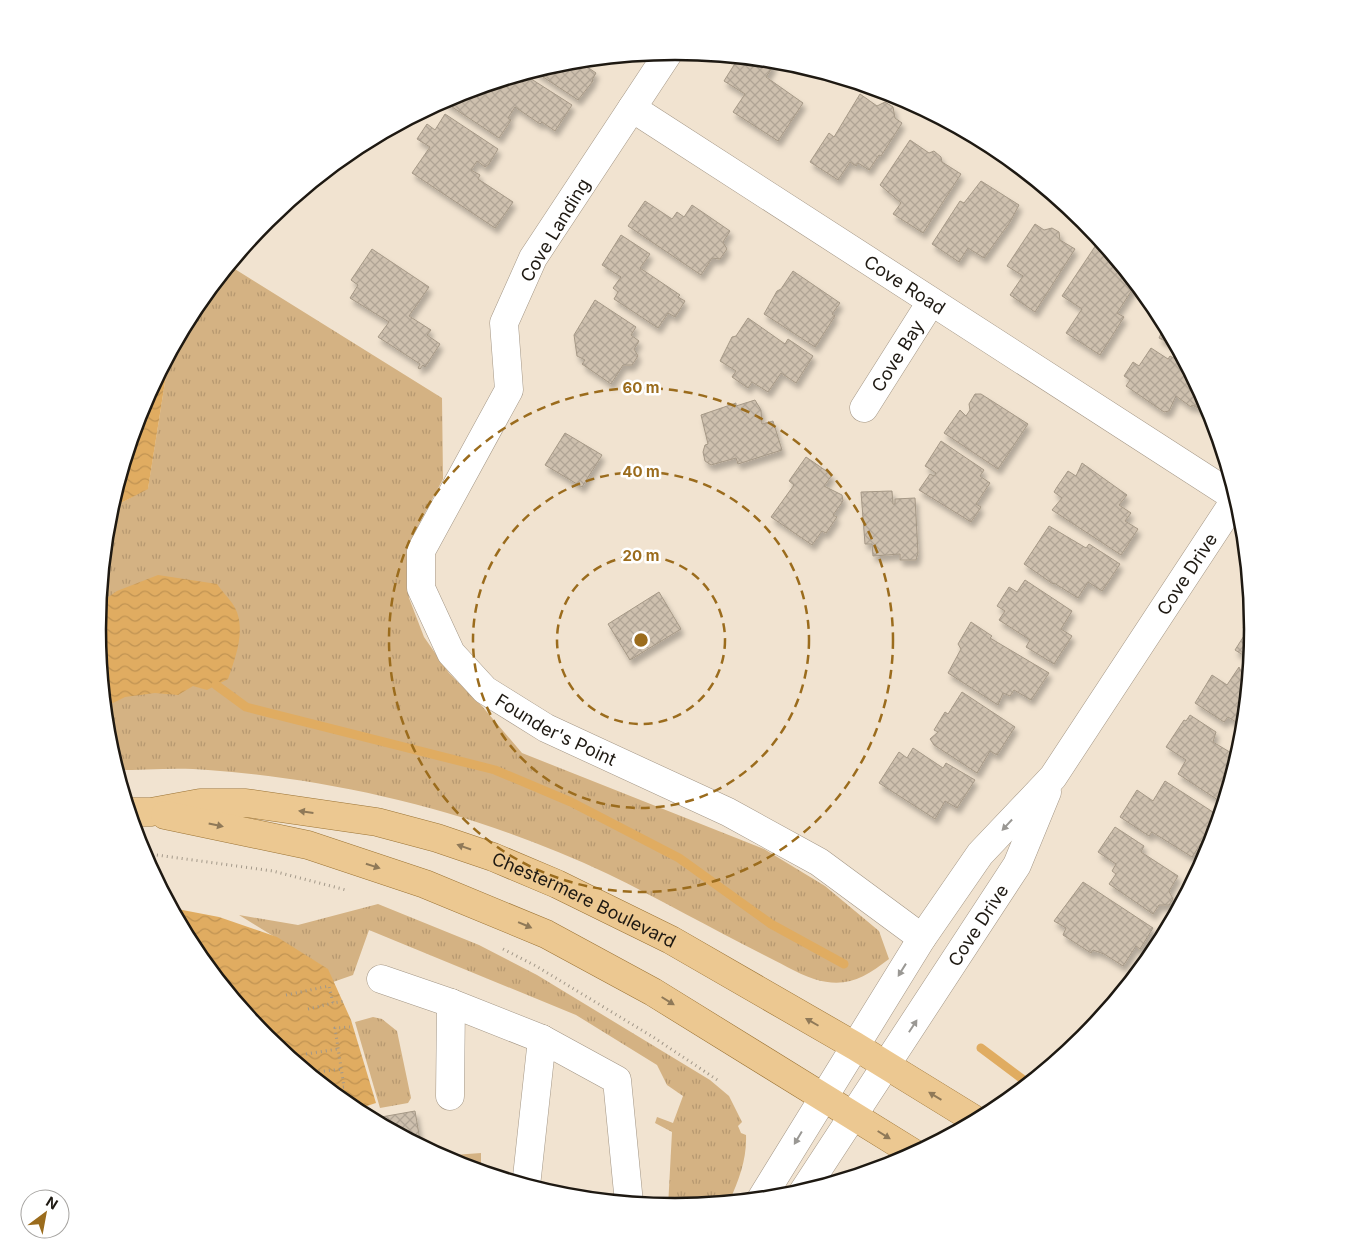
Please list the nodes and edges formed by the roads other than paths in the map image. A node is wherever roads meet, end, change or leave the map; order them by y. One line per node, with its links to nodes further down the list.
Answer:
1 (663, 60): 2 (street)
2 (632, 108): 3 (street, Cove Road); 4 (street, Cove Landing)
3 (931, 302): 5 (street, Cove Bay); 6 (street, Cove Road)
4 (509, 390): 10 (street, Founder's Point)
5 (864, 408)
6 (1228, 492)
7 (1231, 505): 8 (street, Cove Drive)
8 (1053, 777): 10 (street, Cove Drive, one-way to 10); 15 (street, Cove Drive, one-way to 8)
9 (140, 812): 14 (main road, Chestermere Boulevard, one-way to 9); 17 (main road, Chestermere Boulevard, one-way to 17)
10 (922, 938): 14 (street, Cove Drive, one-way to 14)
11 (381, 979): 12 (street)
12 (450, 1003): 13 (street); 16 (street)
13 (542, 1039): 21 (street); 24 (street)
14 (854, 1046): 15 (main road, Chestermere Boulevard); 17 (street, Cove Drive)
15 (886, 1067): 18 (street, Cove Drive); 19 (main road, Chestermere Boulevard, one-way to 15)
16 (450, 1096)
17 (823, 1096): 18 (main road, Chestermere Boulevard); 23 (street, Cove Drive, one-way to 23)
18 (854, 1116): 20 (main road, Chestermere Boulevard, one-way to 20); 22 (street, Cove Drive)
19 (970, 1117)
20 (907, 1149)
21 (527, 1180)
22 (809, 1183)
23 (766, 1191)
24 (628, 1197)

